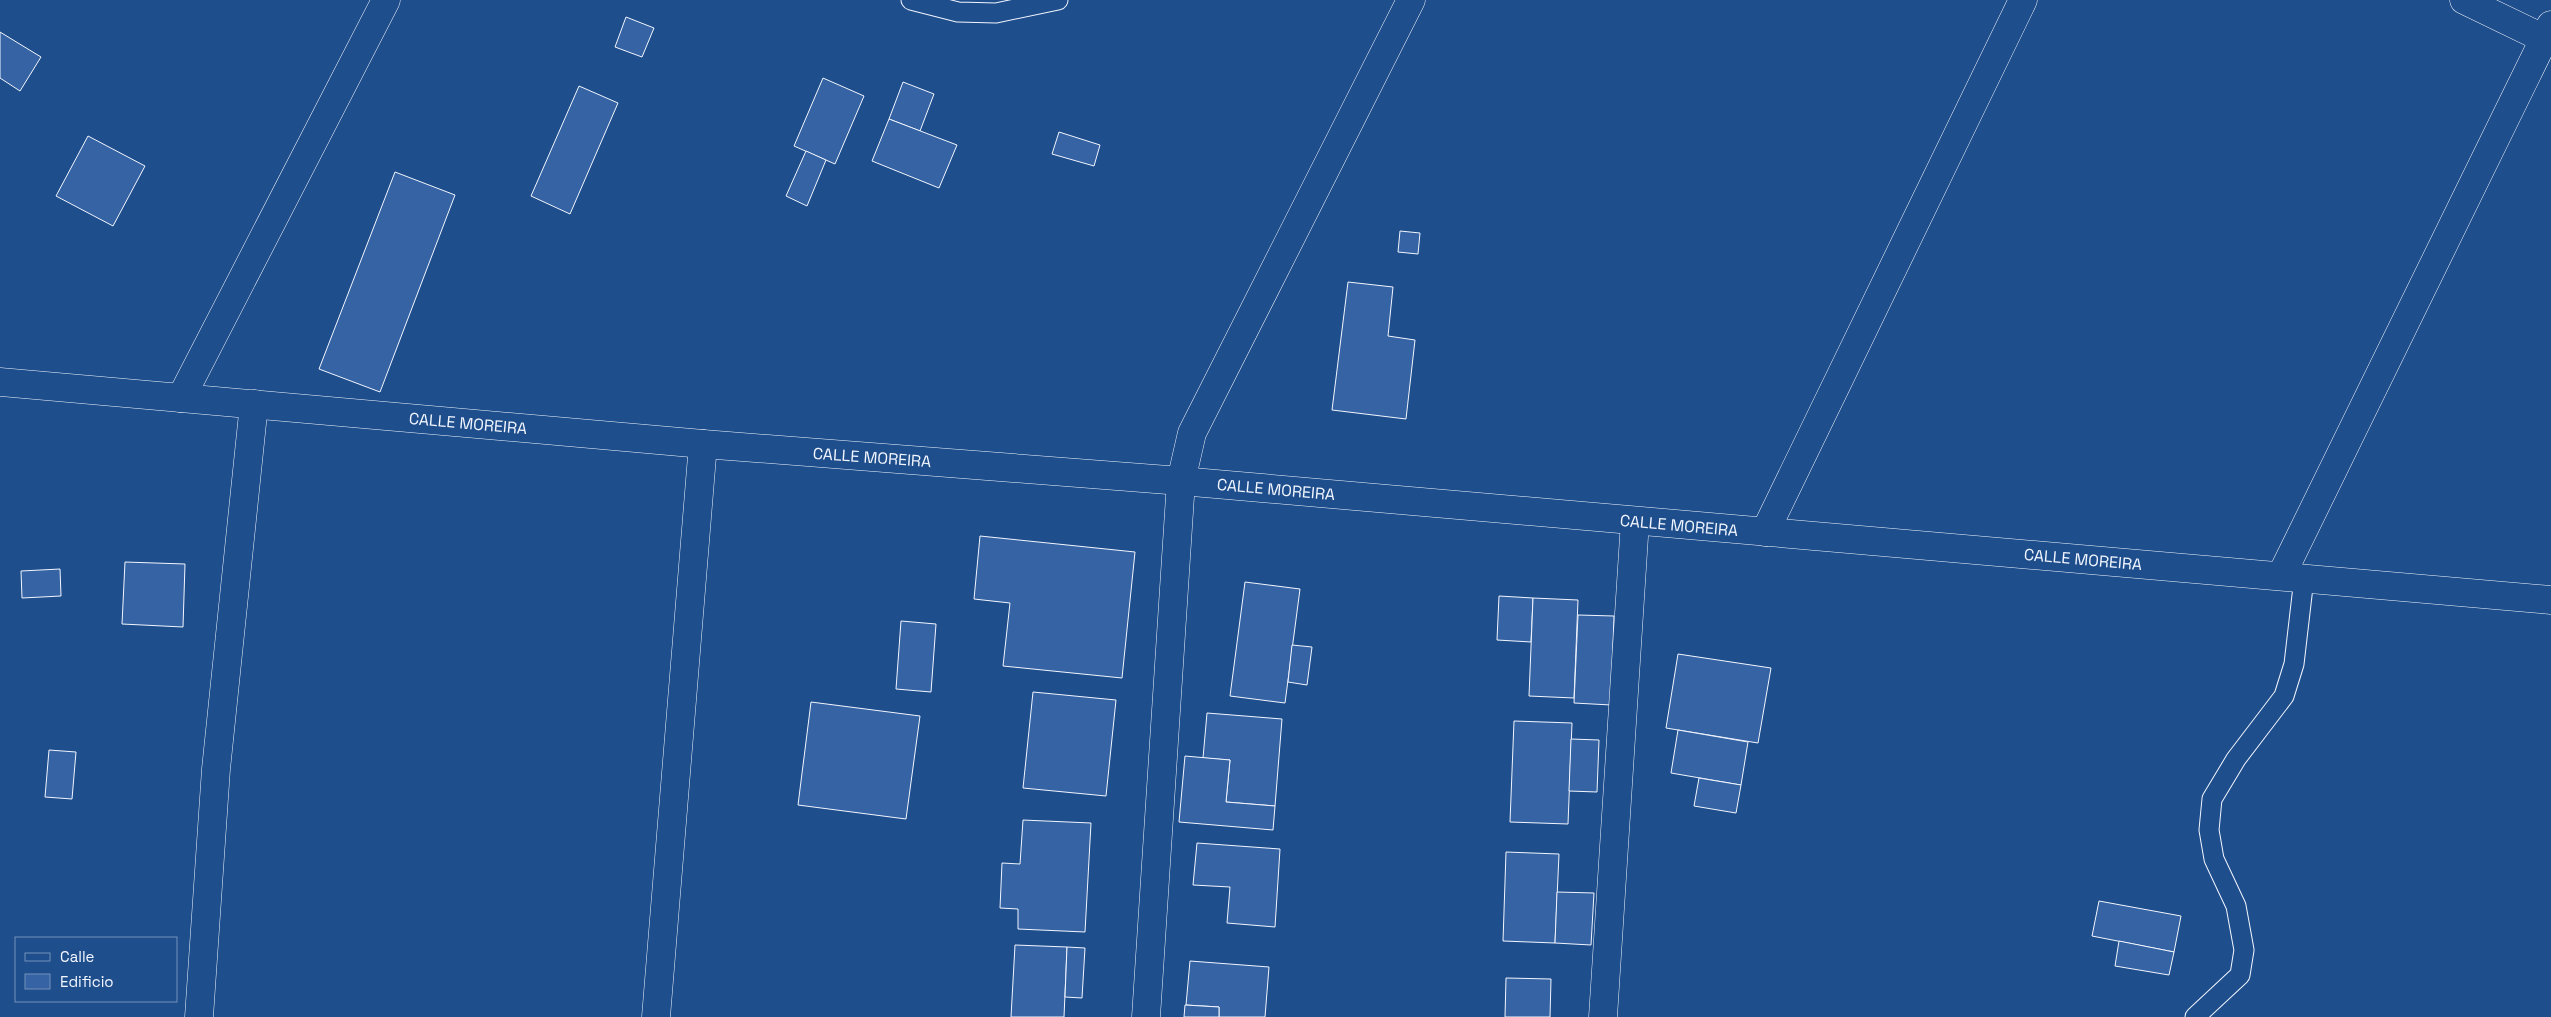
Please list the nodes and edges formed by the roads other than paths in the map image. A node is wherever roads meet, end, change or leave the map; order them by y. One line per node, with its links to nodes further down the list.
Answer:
1 (386, 0): 9 (street)
2 (911, 0): 3 (lane)
3 (1058, 0)
4 (1411, 0): 12 (street)
5 (2023, 0): 14 (street)
6 (2464, 0): 7 (street)
7 (2549, 35): 15 (street)
8 (0, 382): 9 (street, CALLE MOREIRA)
9 (181, 398): 10 (street, CALLE MOREIRA)
10 (254, 404): 11 (street, CALLE MOREIRA); 17 (street)
11 (703, 444): 12 (street, CALLE MOREIRA); 18 (street)
12 (1181, 481): 13 (street, CALLE MOREIRA); 19 (street)
13 (1635, 521): 14 (street, CALLE MOREIRA); 20 (street)
14 (1766, 532): 15 (street, CALLE MOREIRA)
15 (2293, 577): 16 (street, CALLE MOREIRA); 21 (lane)
16 (2551, 600)
17 (199, 1017)
18 (656, 1017)
19 (1146, 1017)
20 (1603, 1017)
21 (2195, 1017)

